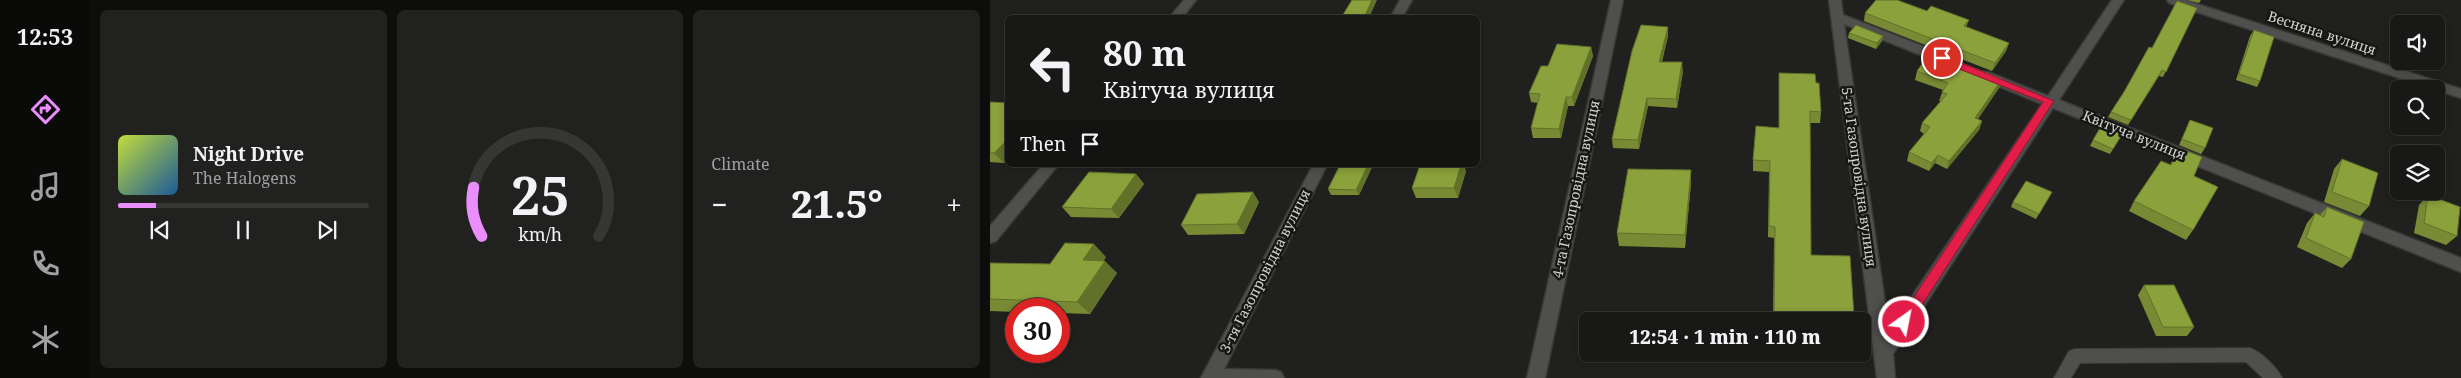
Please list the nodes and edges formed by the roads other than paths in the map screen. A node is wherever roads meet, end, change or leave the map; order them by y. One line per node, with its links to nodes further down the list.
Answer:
1 (1190, 0): 7 (street)
2 (1406, 0): 8 (street)
3 (1617, 0): 19 (street, 4-та Газопровідна вулиця)
4 (1835, 0): 9 (street, 5-та Газопровідна вулиця)
5 (2118, 0): 11 (street)
6 (2173, 0): 10 (street, Весняна вулиця)
7 (1178, 15)
8 (1398, 15)
9 (1836, 16): 11 (street, Квітуча вулиця); 16 (street, 5-та Газопровідна вулиця)
10 (2461, 94)
11 (2049, 101): 15 (street, Квітуча вулиця); 16 (street)
12 (1049, 167): 14 (street)
13 (1319, 167): 17 (street, 3-тя Газопровідна вулиця)
14 (990, 237)
15 (2461, 265)
16 (1884, 353): 20 (street, 5-та Газопровідна вулиця)
17 (1210, 377): 18 (street)
18 (1275, 378)
19 (1536, 378)
20 (1886, 378)
21 (2062, 378): 22 (lane)
22 (2274, 378)

